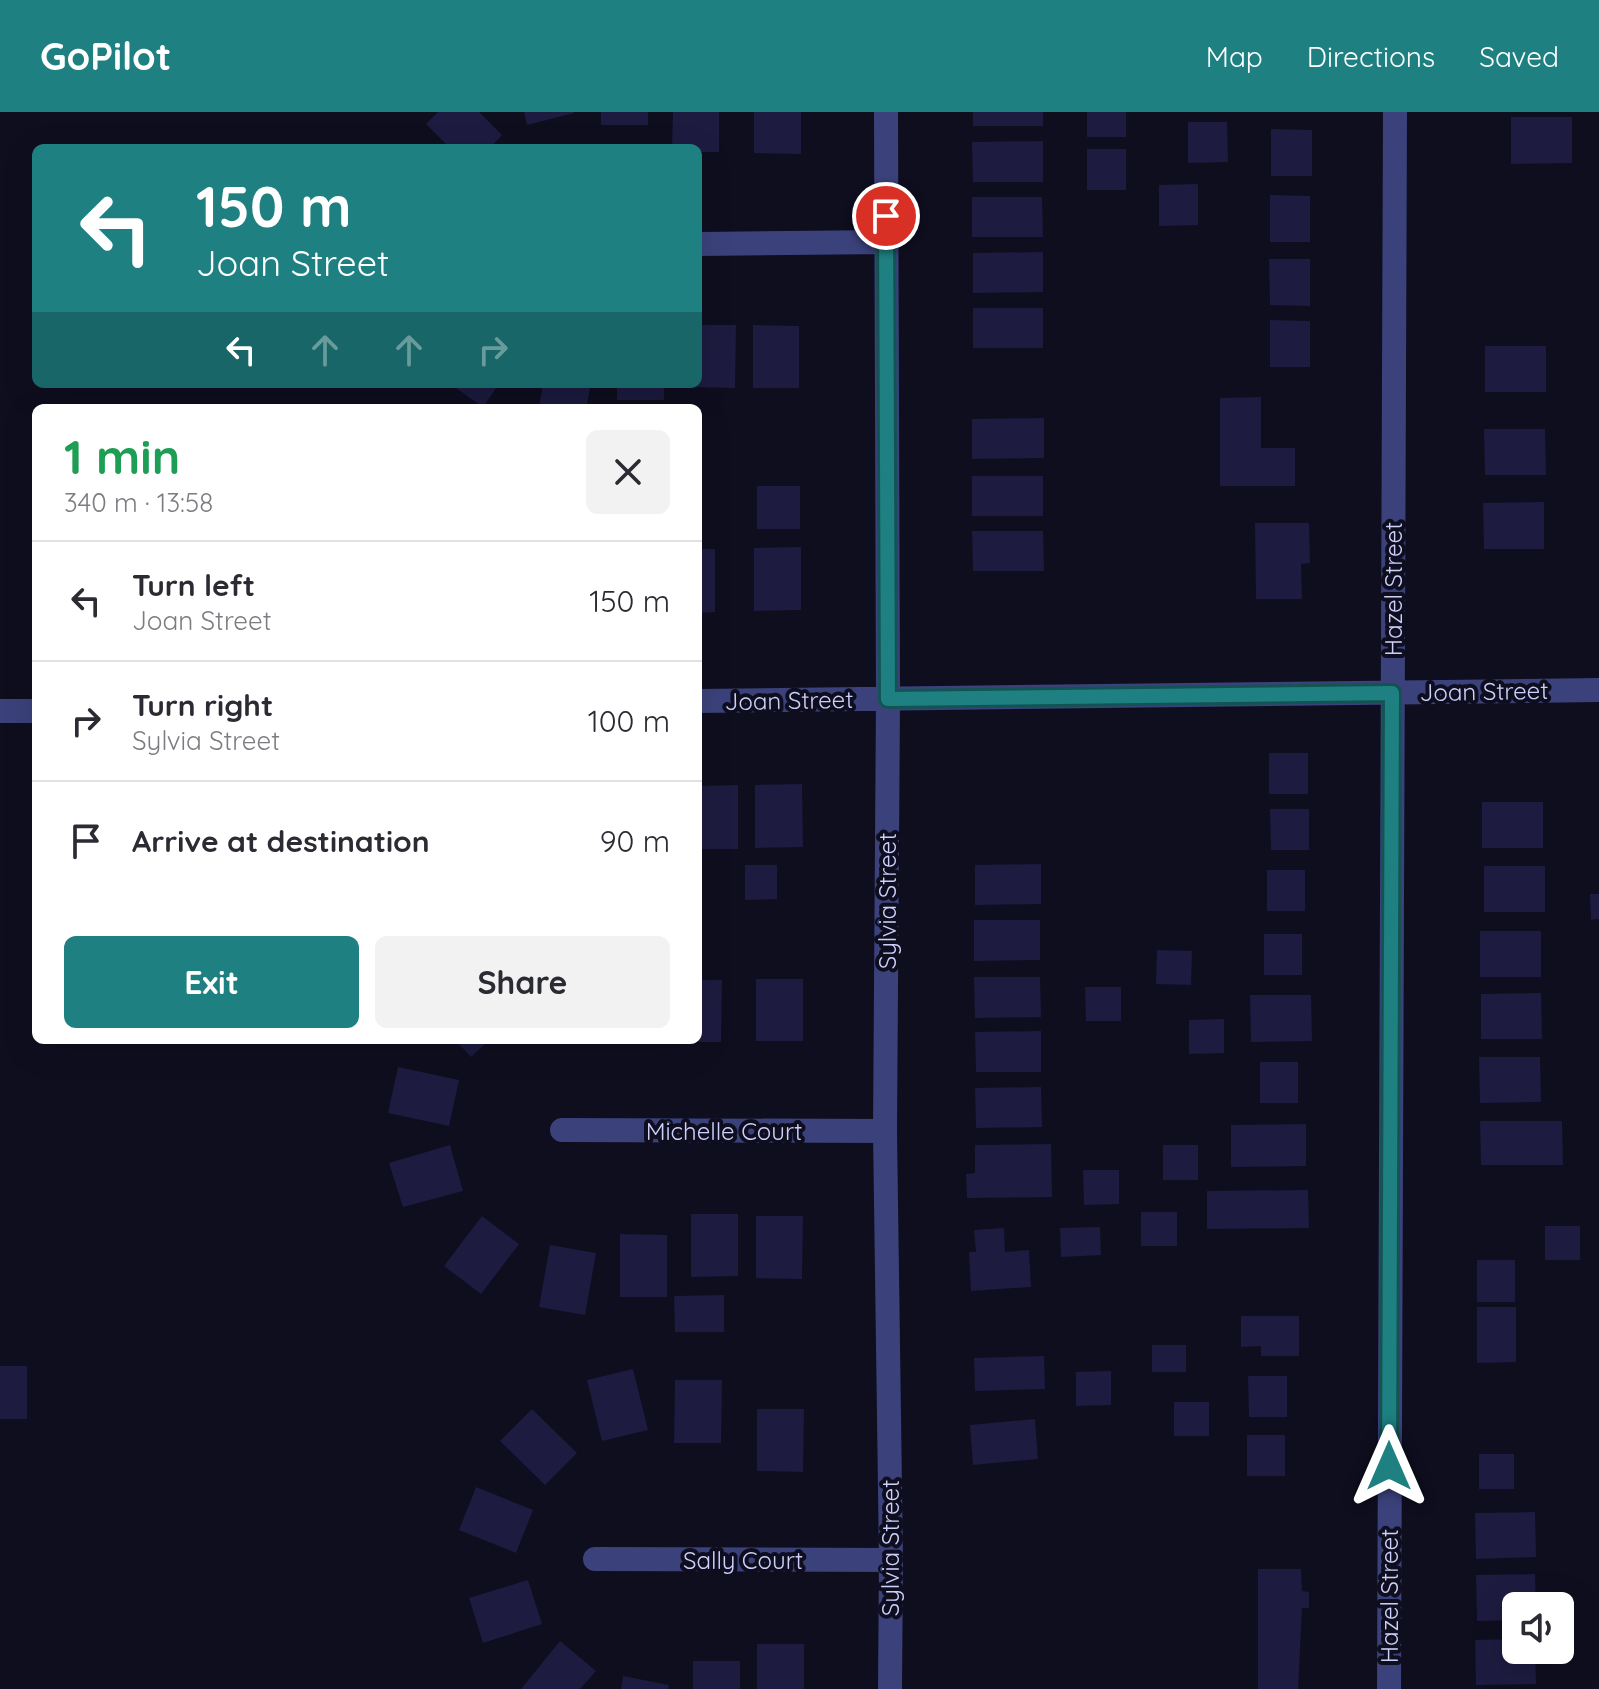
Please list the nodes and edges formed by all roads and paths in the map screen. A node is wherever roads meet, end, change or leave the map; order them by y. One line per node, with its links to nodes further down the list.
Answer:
1 (886, 112): 3 (street, Sylvia Street)
2 (1395, 112): 6 (street, Hazel Street)
3 (886, 242): 4 (street); 7 (street, Sylvia Street)
4 (702, 244)
5 (1599, 690): 6 (street, Joan Street)
6 (1392, 693): 7 (street, Joan Street); 16 (street, Hazel Street)
7 (888, 699): 8 (street, Joan Street); 12 (street, Sylvia Street)
8 (702, 701)
9 (0, 711): 10 (street)
10 (32, 711)
11 (562, 1130): 12 (street, Michelle Court)
12 (885, 1131): 14 (street, Sylvia Street)
13 (595, 1559): 14 (street, Sally Court)
14 (891, 1560): 15 (street, Sylvia Street)
15 (890, 1689)
16 (1389, 1689)

